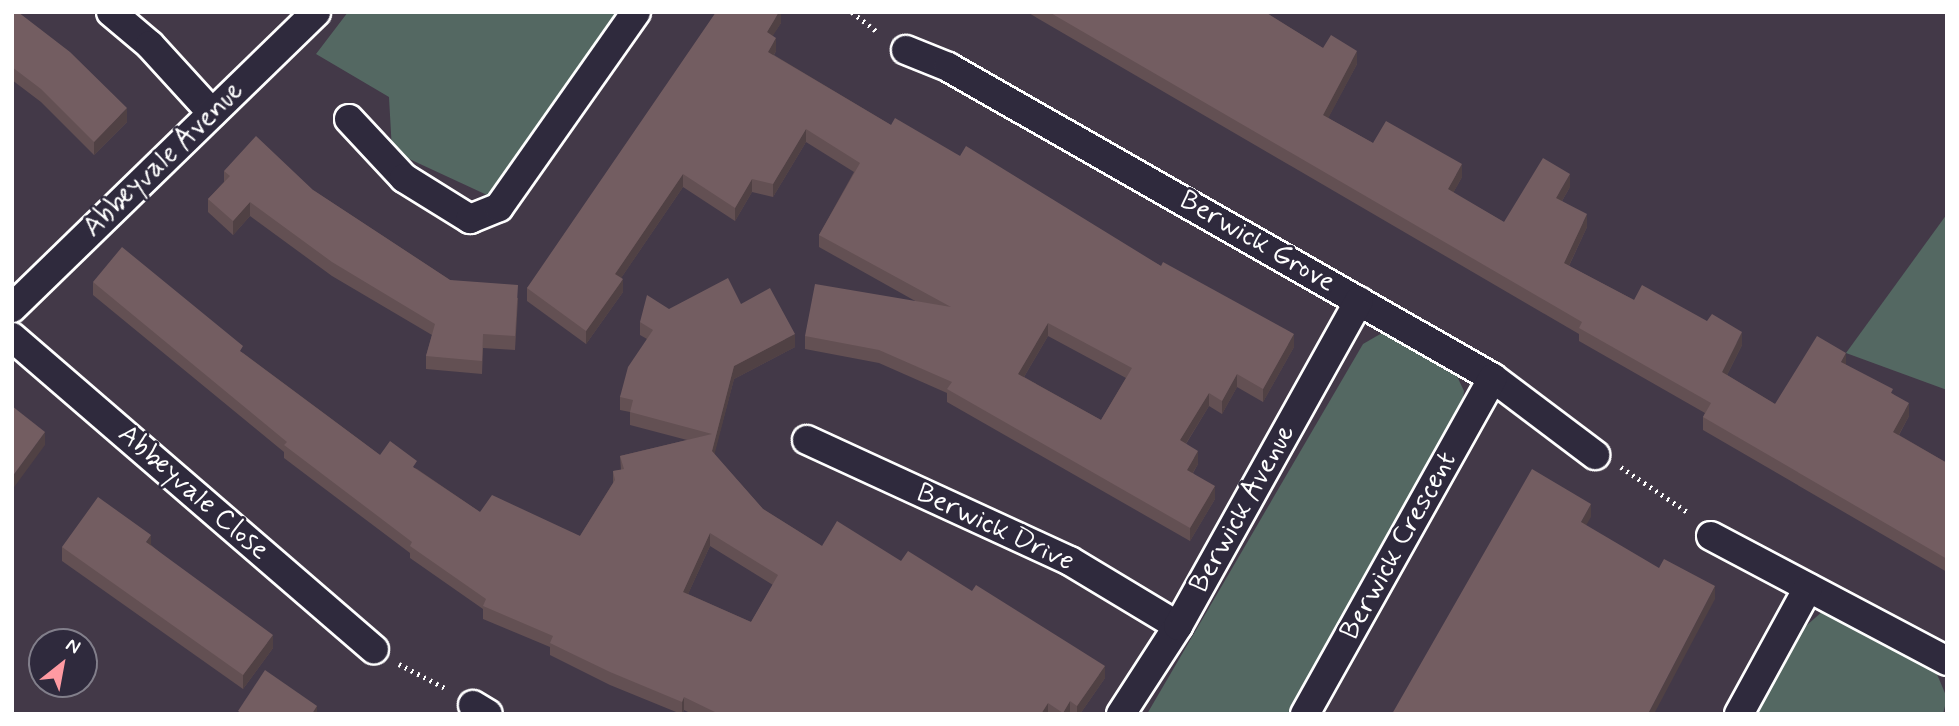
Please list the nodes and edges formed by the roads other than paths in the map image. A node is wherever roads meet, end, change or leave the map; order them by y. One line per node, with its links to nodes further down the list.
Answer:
1 (111, 12): 5 (street)
2 (316, 12): 5 (street, Abbeyvale Avenue)
3 (636, 12): 6 (street)
4 (906, 50): 7 (street, Berwick Grove)
5 (212, 113): 8 (street, Abbeyvale Avenue)
6 (349, 119)
7 (1359, 301): 10 (street, Berwick Grove); 15 (street, Berwick Avenue)
8 (12, 307)
9 (12, 337): 16 (street, Abbeyvale Close)
10 (1493, 379): 12 (street, Berwick Grove); 19 (street, Berwick Crescent)
11 (807, 440): 15 (street, Berwick Drive)
12 (1595, 455)
13 (1711, 536): 14 (street)
14 (1808, 589): 17 (street); 20 (street)
15 (1178, 626): 18 (street, Berwick Avenue)
16 (374, 649)
17 (1947, 661)
18 (1121, 714)
19 (1305, 714)
20 (1739, 714)

